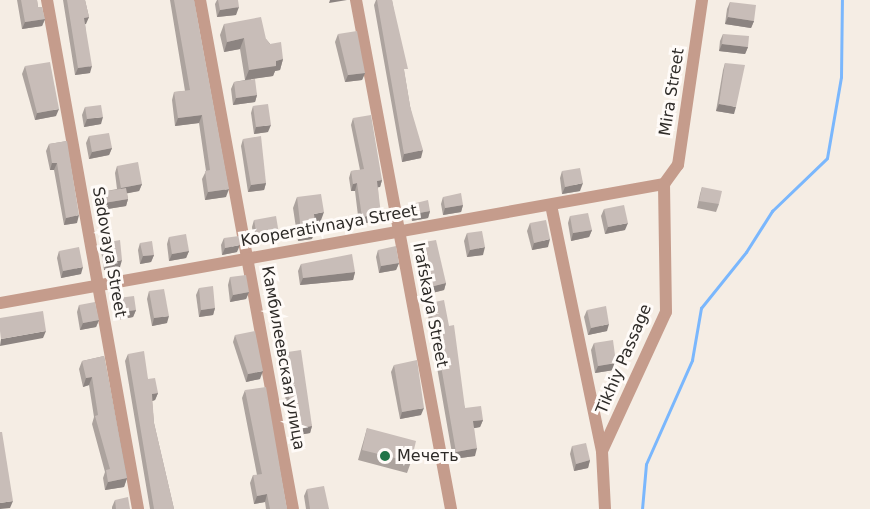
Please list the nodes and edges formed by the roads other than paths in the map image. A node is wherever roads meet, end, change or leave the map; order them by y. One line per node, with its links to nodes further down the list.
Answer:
1 (47, 0): 9 (street, Sadovaya Street)
2 (200, 0): 8 (street, Камбилеевская улица)
3 (356, 0): 7 (street, Irafskaya Street)
4 (702, 0): 5 (street, Mira Street)
5 (664, 184): 6 (street, Kooperativnaya Street); 11 (street, Tikhiy Passage)
6 (551, 205): 7 (street, Kooperativnaya Street); 11 (street)
7 (399, 230): 8 (street, Kooperativnaya Street); 14 (street, Irafskaya Street)
8 (248, 257): 9 (street, Kooperativnaya Street); 13 (street, Камбилеевская улица)
9 (98, 284): 10 (street, Kooperativnaya Street); 12 (street, Sadovaya Street)
10 (0, 303)
11 (602, 451): 15 (street, Tikhiy Passage)
12 (138, 509)
13 (293, 509)
14 (451, 509)
15 (605, 509)

